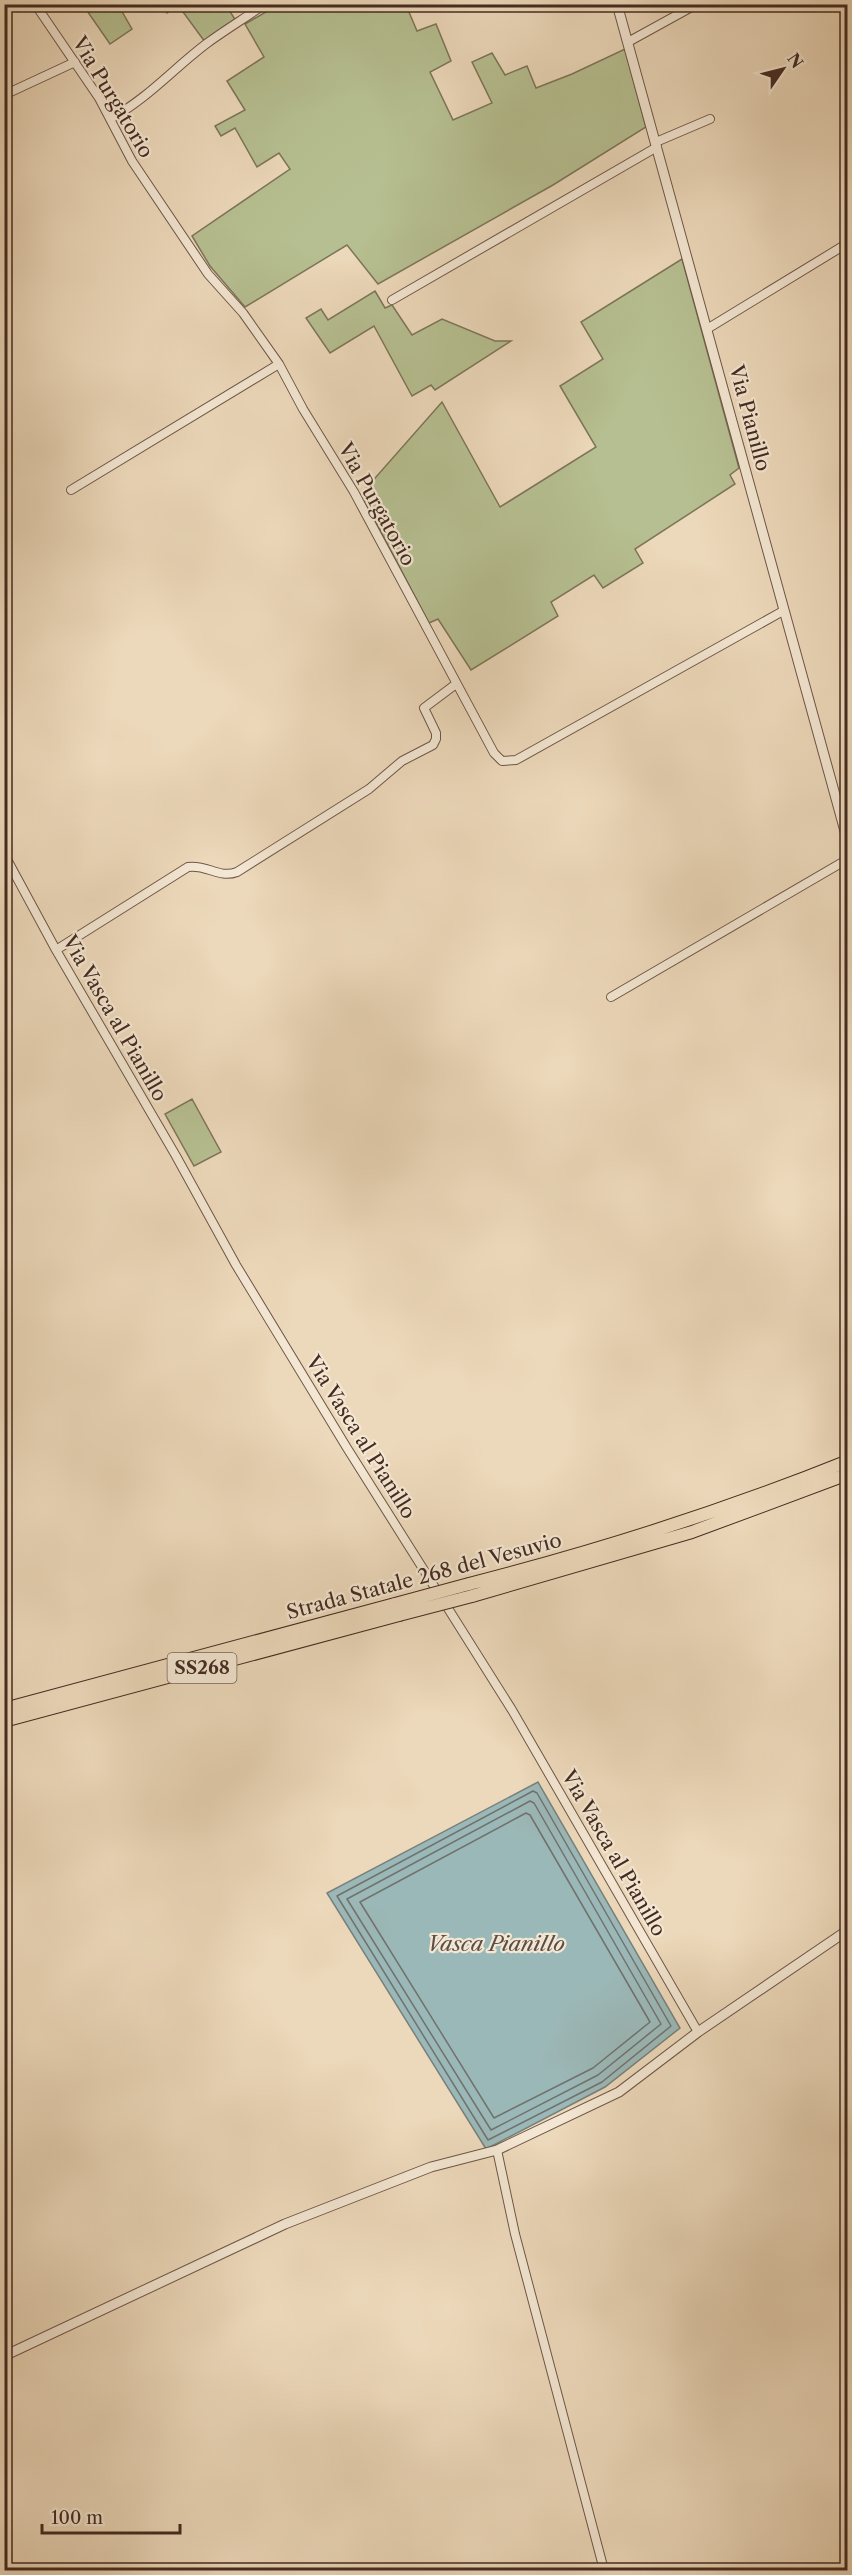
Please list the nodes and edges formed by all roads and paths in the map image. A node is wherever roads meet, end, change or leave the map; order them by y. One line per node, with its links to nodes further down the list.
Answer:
1 (35, 4): 6 (street, Via Purgatorio)
2 (264, 4): 8 (street)
3 (617, 4): 5 (street, Via Pianillo)
4 (697, 4): 5 (street)
5 (628, 42): 10 (street, Via Pianillo)
6 (75, 62): 7 (street); 8 (street, Via Purgatorio)
7 (4, 95)
8 (110, 119): 14 (street, Via Purgatorio)
9 (710, 119): 10 (street)
10 (656, 144): 12 (street); 13 (street, Via Pianillo)
11 (848, 243): 13 (street)
12 (392, 300)
13 (707, 329): 16 (street, Via Pianillo)
14 (279, 364): 15 (street); 17 (street, Via Purgatorio)
15 (71, 490)
16 (783, 610): 17 (street, Via Purgatorio); 18 (street, Via Pianillo)
17 (456, 684): 21 (street)
18 (848, 842)
19 (4, 854): 21 (street, Via Vasca al Pianillo)
20 (848, 859): 22 (street)
21 (56, 950): 30 (street, Via Vasca al Pianillo)
22 (611, 998)
23 (848, 1461): 25 (highway, Strada Statale 268 del Vesuvio / SS268)
24 (848, 1474): 25 (highway, Strada Statale 268 del Vesuvio / SS268)
25 (471, 1590): 26 (highway, Strada Statale 268 del Vesuvio / SS268, bridge)
26 (397, 1610): 27 (highway, Strada Statale 268 del Vesuvio / SS268); 28 (highway, Strada Statale 268 del Vesuvio / SS268)
27 (4, 1709)
28 (4, 1721)
29 (848, 1930): 30 (street)
30 (698, 2032): 31 (street)
31 (497, 2150): 32 (street); 33 (street)
32 (4, 2356)
33 (604, 2571)

